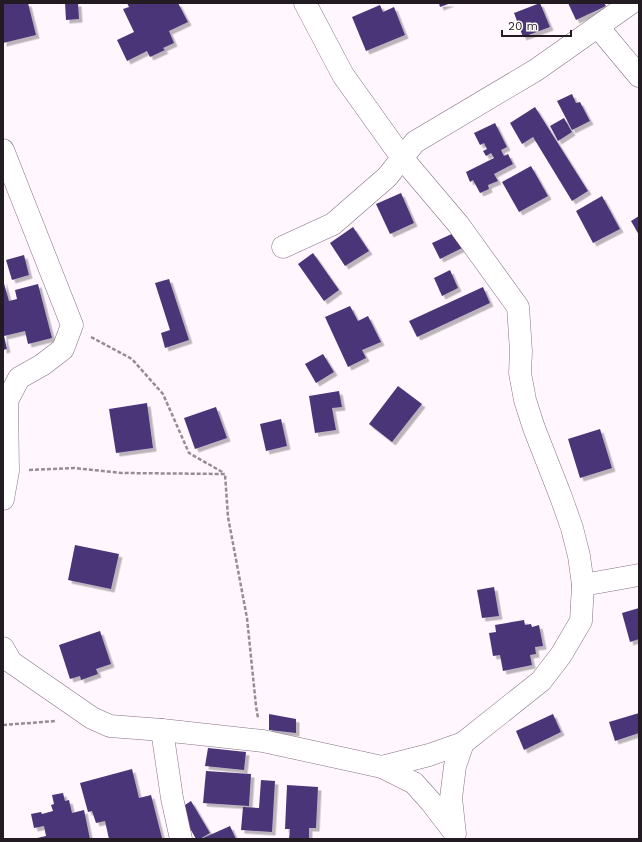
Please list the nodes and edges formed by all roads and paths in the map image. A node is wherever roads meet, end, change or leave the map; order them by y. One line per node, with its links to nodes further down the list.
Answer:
1 (305, 3): 6 (street)
2 (631, 3): 3 (street)
3 (598, 27): 4 (street); 6 (street)
4 (639, 76)
5 (3, 150): 8 (street)
6 (402, 159): 7 (street); 13 (street)
7 (283, 247)
8 (72, 325): 9 (street); 10 (path)
9 (8, 471): 10 (path); 11 (street)
10 (225, 474): 18 (path)
11 (3, 499)
12 (639, 575): 13 (street)
13 (584, 585): 19 (street)
14 (3, 648): 15 (street)
15 (92, 718): 16 (path); 17 (street)
16 (3, 725)
17 (162, 730): 18 (street); 22 (street)
18 (263, 740): 20 (street)
19 (463, 744): 20 (street); 21 (street)
20 (382, 767): 21 (street)
21 (455, 837)
22 (181, 839)

